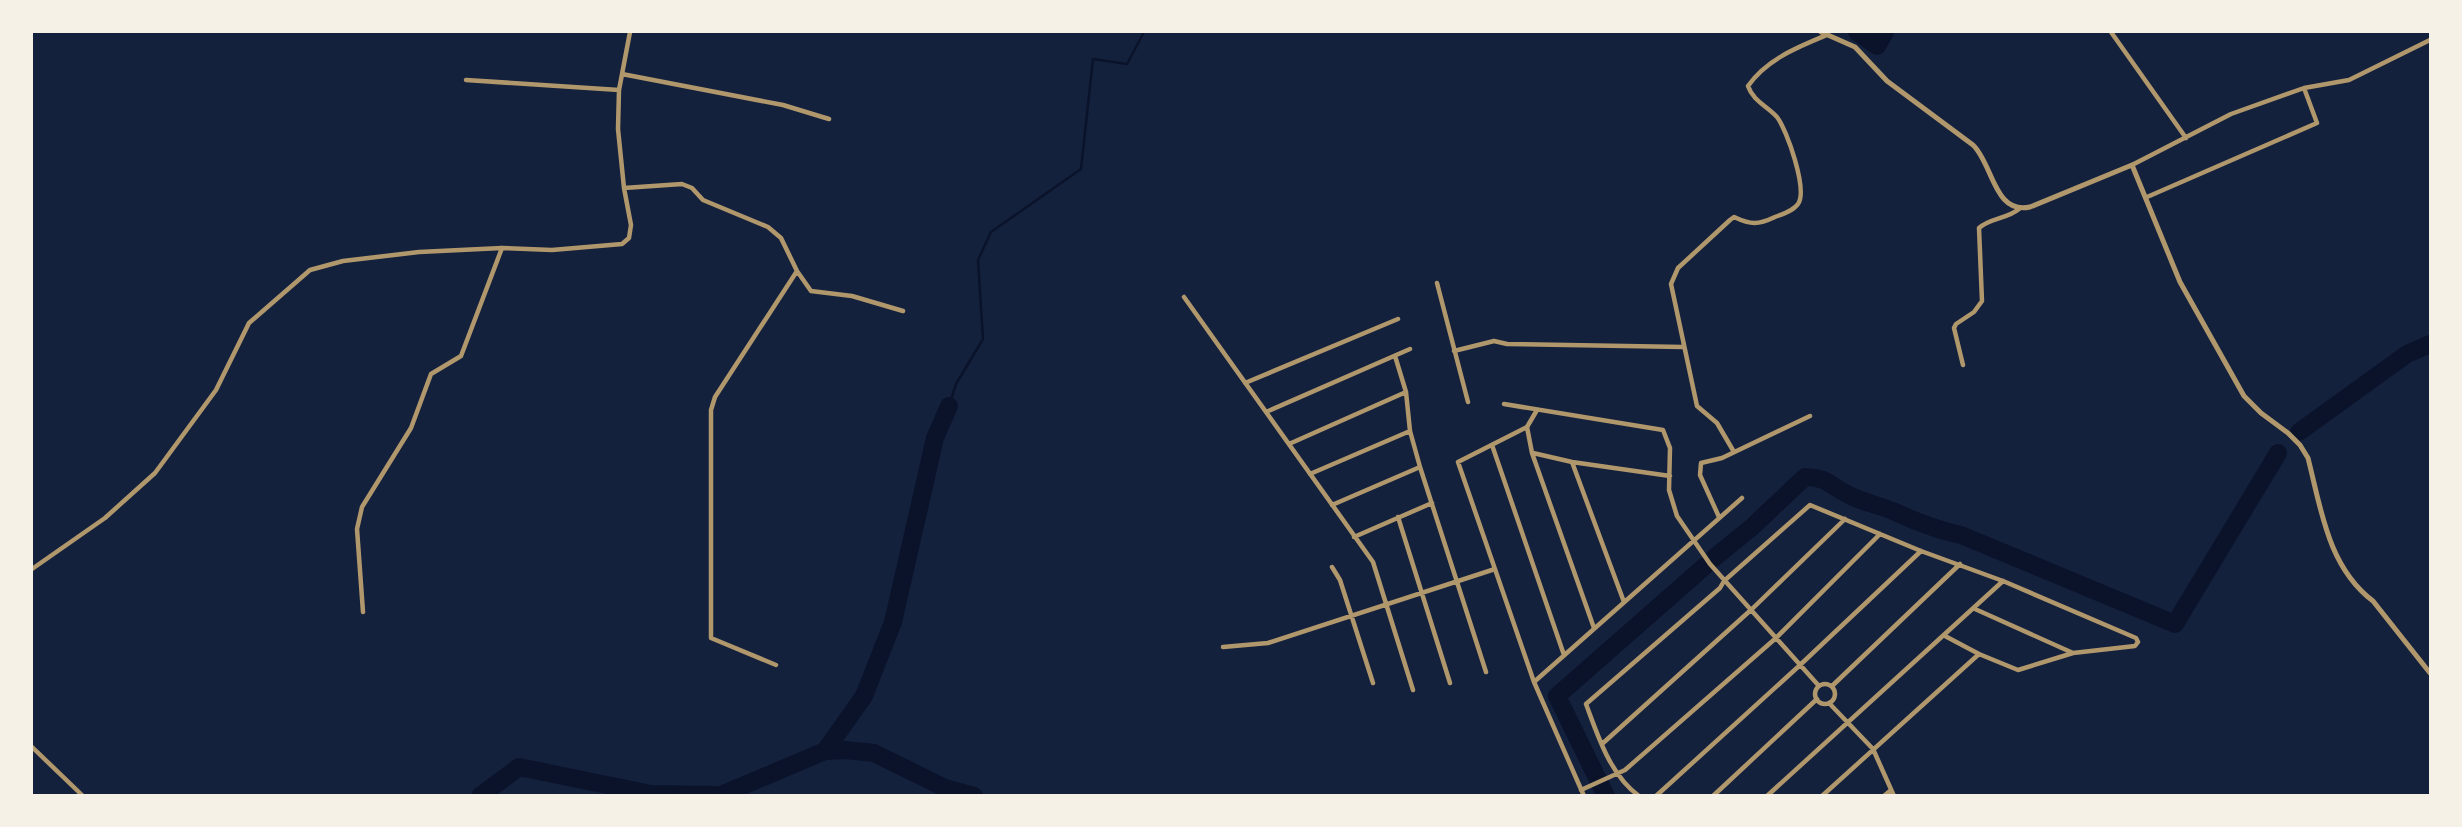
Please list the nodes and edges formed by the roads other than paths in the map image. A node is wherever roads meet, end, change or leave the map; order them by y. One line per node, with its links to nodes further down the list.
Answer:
1 (630, 32): 5 (street)
2 (2111, 32): 10 (street)
3 (1824, 33): 14 (street); 21 (street)
4 (2431, 40): 7 (street)
5 (622, 74): 8 (street); 9 (street)
6 (466, 80): 8 (street)
7 (2304, 88): 10 (street); 13 (street)
8 (619, 90): 12 (street)
9 (829, 119)
10 (2186, 138): 11 (street)
11 (2132, 165): 13 (street); 14 (street)
12 (624, 188): 15 (street); 16 (street)
13 (2147, 197): 77 (street)
14 (2019, 209): 25 (street)
15 (502, 248): 55 (street); 65 (street)
16 (797, 271): 19 (street); 74 (street)
17 (1437, 283): 23 (street)
18 (1184, 297): 26 (street)
19 (903, 311)
20 (1398, 319): 26 (street)
21 (1683, 348): 23 (street); 37 (street)
22 (1410, 349): 24 (street)
23 (1454, 351): 28 (street)
24 (1395, 356): 27 (street); 31 (street)
25 (1963, 365)
26 (1245, 383): 31 (street)
27 (1406, 393): 34 (street); 35 (street)
28 (1468, 402)
29 (1504, 404): 30 (street)
30 (1538, 410): 33 (street); 42 (street)
31 (1266, 412): 35 (street)
32 (1810, 416): 37 (street)
33 (1527, 427): 36 (street); 38 (street)
34 (1410, 431): 40 (street); 41 (street)
35 (1289, 444): 41 (street)
36 (1492, 445): 56 (street); 73 (street)
37 (1734, 452): 47 (street)
38 (1532, 453): 39 (street); 67 (street)
39 (1572, 462): 42 (street); 61 (street)
40 (1420, 467): 44 (street); 45 (street)
41 (1310, 474): 45 (street)
42 (1670, 475): 51 (street)
43 (1742, 498): 47 (street)
44 (1432, 503): 46 (street); 59 (street)
45 (1332, 505): 50 (street)
46 (1398, 517): 50 (street); 60 (street)
47 (1719, 517): 51 (street)
48 (1845, 519): 49 (street); 57 (street); 63 (street)
49 (1880, 534): 52 (street); 69 (street)
50 (1354, 537): 62 (street)
51 (1693, 540): 57 (street); 61 (street)
52 (1921, 551): 53 (street); 75 (street)
53 (1960, 564): 58 (street); 82 (street)
54 (1332, 566): 66 (street)
55 (32, 569)
56 (1495, 569): 59 (street); 78 (street)
57 (1724, 581): 63 (street); 87 (street)
58 (2003, 581): 64 (street); 71 (street)
59 (1457, 582): 60 (street); 76 (street)
60 (1422, 593): 62 (street); 80 (street)
61 (1624, 602): 67 (street)
62 (1386, 605): 66 (street); 83 (street)
63 (1752, 609): 69 (street); 87 (street)
64 (1975, 609): 68 (street); 71 (street)
65 (363, 612)
66 (1351, 616): 70 (street); 79 (street)
67 (1594, 628): 73 (street)
68 (1945, 636): 72 (street); 86 (street)
69 (1776, 638): 75 (street); 90 (street)
70 (1223, 647)
71 (2073, 653): 72 (street)
72 (1979, 654): 89 (street)
73 (1564, 655): 78 (street)
74 (776, 665)
75 (1799, 666): 81 (street); 95 (street)
76 (1486, 672)
77 (2431, 673)
78 (1534, 682): 92 (street)
79 (1373, 683)
80 (1450, 683)
81 (1819, 686): 82 (street); 84 (street)
82 (1832, 686): 85 (street)
83 (1413, 690)
84 (1817, 699): 85 (street); 96 (street)
85 (1829, 703): 86 (street)
86 (1848, 721): 89 (street); 97 (street)
87 (1602, 744): 90 (street)
88 (32, 747): 93 (street)
89 (1873, 749): 91 (street); 98 (street)
90 (1618, 773): 92 (street); 94 (street)
91 (1891, 790): 99 (street); 100 (street)
92 (1582, 793)
93 (83, 796)
94 (1639, 796)
95 (1656, 796)
96 (1713, 796)
97 (1767, 796)
98 (1822, 796)
99 (1884, 796)
100 (1894, 796)

